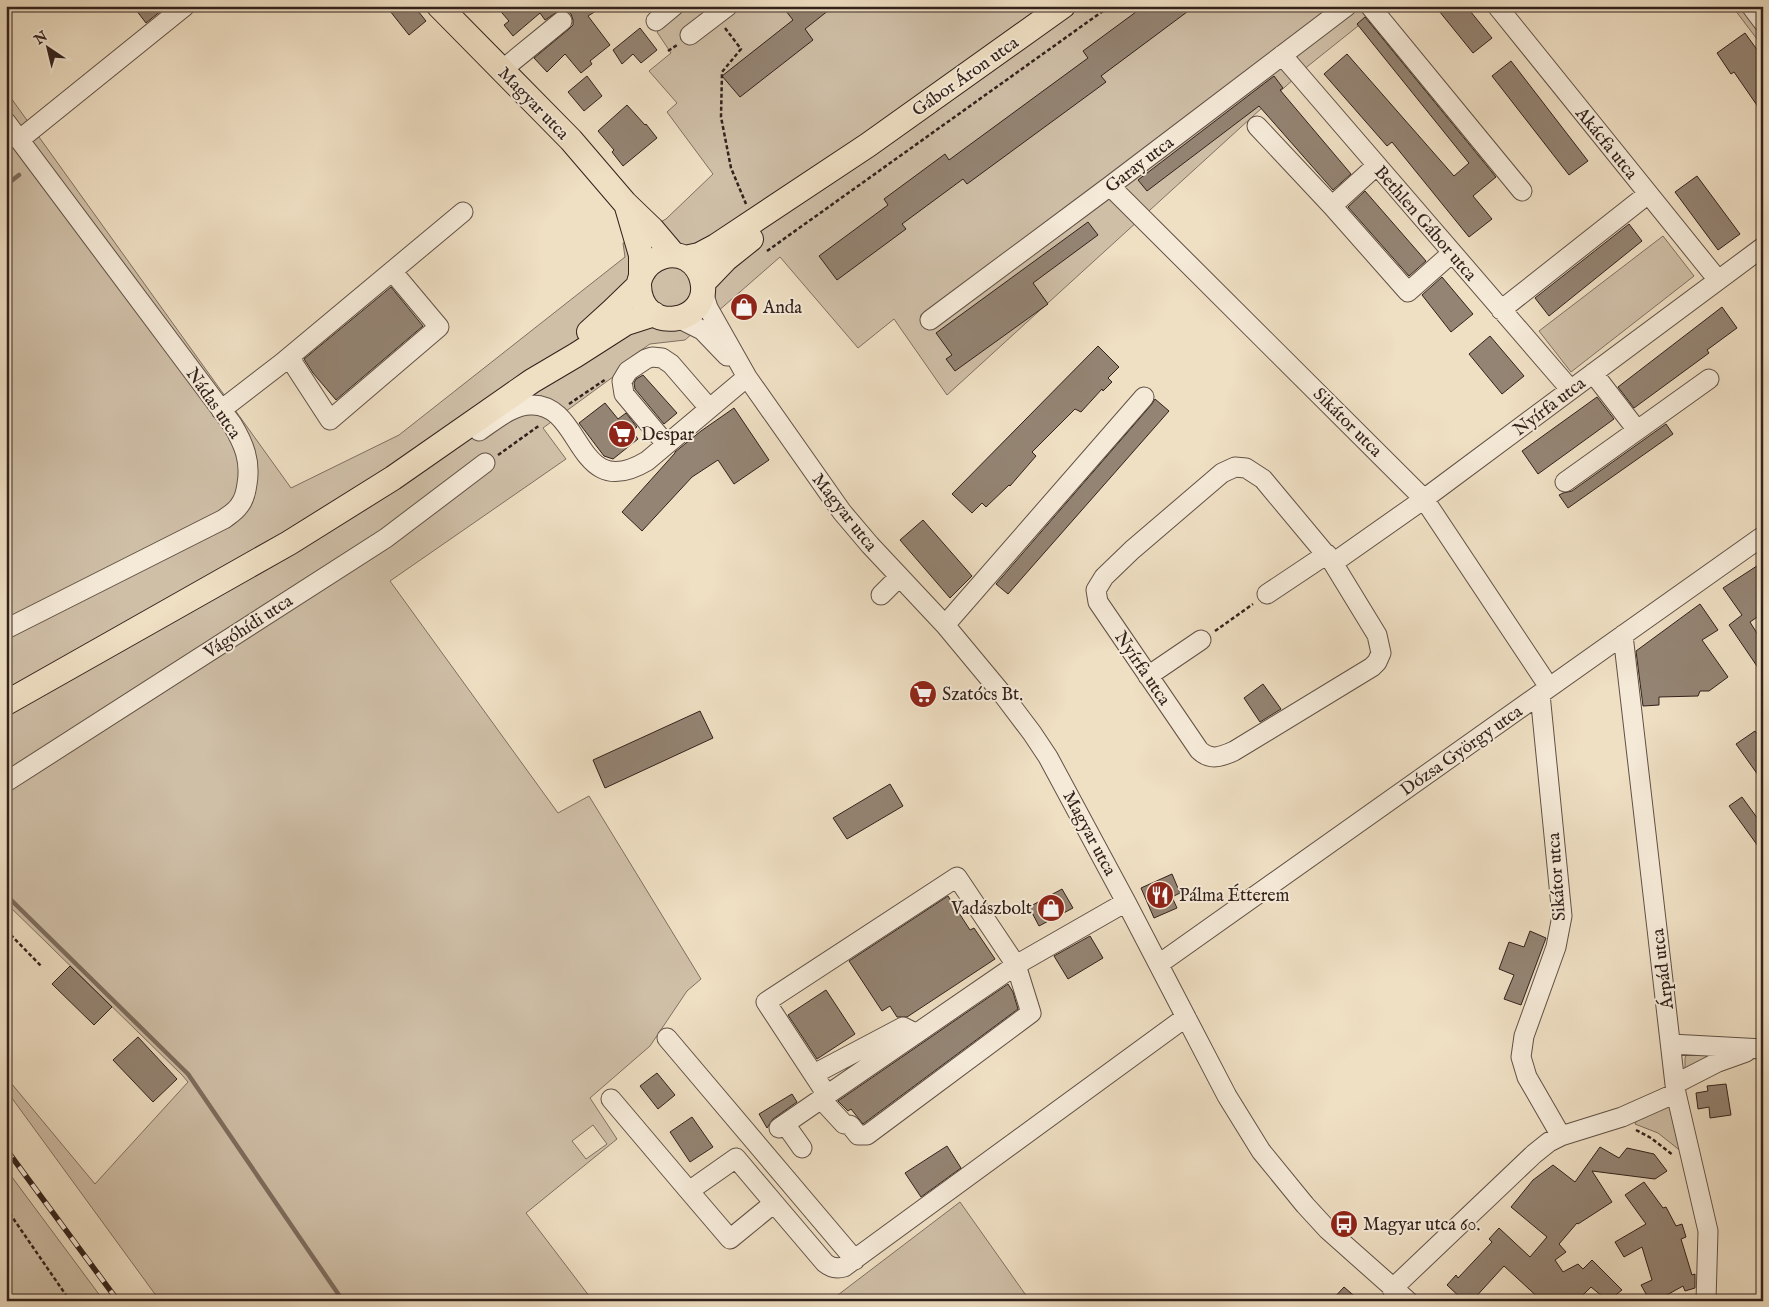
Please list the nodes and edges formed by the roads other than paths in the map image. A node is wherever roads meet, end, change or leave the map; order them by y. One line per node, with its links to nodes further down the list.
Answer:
1 (184, 6): 18 (street)
2 (439, 6): 15 (main road, Magyar utca)
3 (674, 6): 11 (street)
4 (1063, 6): 19 (main road, Gábor Áron utca)
5 (1347, 6): 14 (street, Garay utca)
6 (1370, 6): 22 (street)
7 (1497, 6): 23 (street, Akácfa utca)
8 (1751, 6): 12 (street)
9 (722, 11): 13 (street)
10 (562, 21): 15 (street)
11 (656, 21)
12 (1763, 22)
13 (690, 35)
14 (1282, 56): 20 (street, Bethlen Gábor utca); 21 (street, Garay utca)
15 (502, 70): 24 (main road, Magyar utca)
16 (6, 122): 18 (street, Nádas utca)
17 (1257, 126): 25 (street)
18 (19, 140): 46 (street, Nádas utca)
19 (868, 145): 29 (main road, Gábor Áron utca); 33 (main road, Gábor Áron utca)
20 (1376, 166): 25 (street); 28 (street, Bethlen Gábor utca)
21 (1110, 186): 37 (street, Garay utca); 52 (street, Sikátor utca)
22 (1522, 191)
23 (1648, 194): 32 (street, Akácfa utca); 34 (street)
24 (626, 203): 29 (main road, Magyar utca); 31 (main road, Magyar utca)
25 (1332, 206): 28 (street)
26 (463, 212): 30 (street)
27 (1763, 247): 32 (street, Nyírfa utca)
28 (1452, 253): 34 (street, Bethlen Gábor utca)
29 (680, 256): 31 (main road); 33 (main road)
30 (392, 271): 38 (street); 38 (street)
31 (640, 280): 35 (main road); 42 (main road)
32 (1718, 280): 39 (street, Nyírfa utca)
33 (703, 288): 36 (main road); 40 (street, Magyar utca)
34 (1501, 310): 43 (street, Bethlen Gábor utca)
35 (654, 314): 36 (main road); 42 (main road)
36 (678, 318): 40 (street, Magyar utca)
37 (930, 320)
38 (289, 357): 46 (street)
39 (1593, 372): 43 (street, Nyírfa utca); 47 (street)
40 (747, 377): 45 (street); 55 (street, Magyar utca)
41 (1710, 379): 47 (street)
42 (532, 381): 50 (main road)
43 (1570, 390): 52 (street, Nyírfa utca)
44 (1144, 397): 58 (street)
45 (709, 408): 48 (street); 48 (street)
46 (221, 410): 59 (street, Nádas utca)
47 (1637, 430): 51 (street)
48 (666, 444): 50 (street)
49 (486, 463): 65 (street, Vágóhídi utca)
50 (393, 478): 64 (main road)
51 (1565, 482)
52 (1424, 499): 54 (street, Nyírfa utca); 63 (street, Sikátor utca)
53 (1763, 536): 60 (street, Dózsa György utca)
54 (1330, 558): 56 (street); 62 (street, Nyírfa utca); 62 (street, Nyírfa utca)
55 (900, 577): 57 (street); 58 (street, Magyar utca)
56 (1267, 594)
57 (881, 595)
58 (945, 625): 66 (street, Magyar utca)
59 (6, 629)
60 (1623, 635): 63 (street, Dózsa György utca); 72 (street, Árpád utca)
61 (1201, 640): 62 (street)
62 (1148, 676)
63 (1545, 690): 67 (street, Dózsa György utca); 78 (street, Sikátor utca)
64 (6, 703)
65 (6, 782)
66 (1126, 902): 67 (street, Magyar utca); 68 (street)
67 (1159, 964): 69 (street, Magyar utca)
68 (1016, 965): 70 (street); 74 (street); 76 (street)
69 (1186, 1017): 82 (street); 83 (street, Magyar utca)
70 (915, 1033): 74 (street); 76 (street)
71 (668, 1038): 82 (street)
72 (1671, 1044): 73 (street); 75 (street, Árpád utca)
73 (1761, 1049): 75 (street)
74 (814, 1074): 76 (street)
75 (1676, 1088): 78 (street); 85 (street, Árpád utca)
76 (824, 1097): 79 (street)
77 (611, 1098): 80 (street)
78 (1561, 1136): 83 (street)
79 (802, 1148)
80 (689, 1191): 81 (street); 81 (street)
81 (774, 1203): 82 (street)
82 (852, 1262)
83 (1392, 1288): 84 (street, Magyar utca)
84 (1408, 1301)
85 (1706, 1301)

